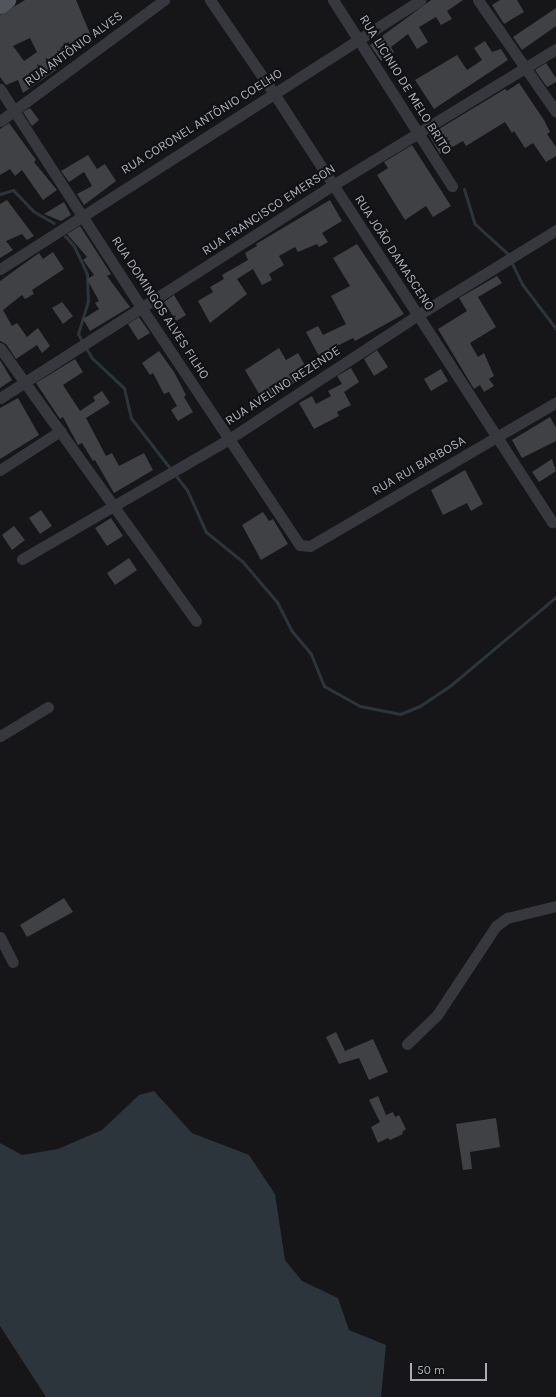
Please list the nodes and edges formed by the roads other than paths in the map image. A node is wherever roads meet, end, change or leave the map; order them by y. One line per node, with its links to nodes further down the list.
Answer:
1 (7, 0): 7 (main road)
2 (164, 0): 13 (street, RUA ANTÔNIO ALVES)
3 (210, 0): 12 (street, RUA JOÃO DAMASCENO)
4 (333, 0): 8 (street, RUA LICINIO DE MELO BRITO)
5 (420, 0): 8 (street, RUA CORONEL ANTÔNIO COELHO)
6 (478, 0): 10 (street)
7 (0, 5)
8 (360, 40): 12 (street, RUA CORONEL ANTÔNIO COELHO); 16 (street, RUA LICINIO DE MELO BRITO)
9 (556, 49): 10 (street, RUA FRANCISCO EMERSON)
10 (526, 69): 14 (street); 16 (street, RUA FRANCISCO EMERSON)
11 (0, 89): 13 (street, RUA DOMINGOS ALVES FILHO)
12 (274, 92): 17 (street, RUA JOÃO DAMASCENO); 19 (street, RUA CORONEL ANTÔNIO COELHO)
13 (15, 110): 15 (street, RUA ANTÔNIO ALVES); 19 (street, RUA DOMINGOS ALVES FILHO)
14 (556, 112)
15 (0, 120)
16 (420, 134): 17 (street, RUA FRANCISCO EMERSON); 18 (street, RUA LICINIO DE MELO BRITO)
17 (333, 185): 22 (street, RUA FRANCISCO EMERSON); 23 (street, RUA JOÃO DAMASCENO)
18 (452, 186)
19 (83, 214): 21 (street, RUA CORONEL ANTÔNIO COELHO); 22 (street, RUA DOMINGOS ALVES FILHO)
20 (556, 230): 23 (street, RUA AVELINO REZENDE)
21 (0, 269)
22 (141, 308): 25 (street, RUA FRANCISCO EMERSON); 30 (street, RUA DOMINGOS ALVES FILHO)
23 (418, 315): 29 (street, RUA JOÃO DAMASCENO); 30 (street, RUA AVELINO REZENDE)
24 (0, 348): 25 (street)
25 (25, 382): 26 (street, RUA FRANCISCO EMERSON); 28 (street)
26 (0, 398)
27 (556, 402): 29 (street, RUA RUI BARBOSA)
28 (60, 431): 31 (street); 32 (street)
29 (495, 438): 33 (street, RUA JOÃO DAMASCENO); 34 (street, RUA RUI BARBOSA)
30 (229, 439): 32 (street, RUA AVELINO REZENDE); 34 (street, RUA DOMINGOS ALVES FILHO)
31 (0, 470)
32 (113, 505): 35 (street, RUA AVELINO REZENDE); 36 (street)
33 (552, 522)
34 (296, 542)
35 (22, 559)
36 (196, 622)
37 (48, 707): 38 (street)
38 (0, 736)
39 (556, 906): 42 (street)
40 (0, 937): 41 (street)
41 (13, 962)
42 (407, 1044)

